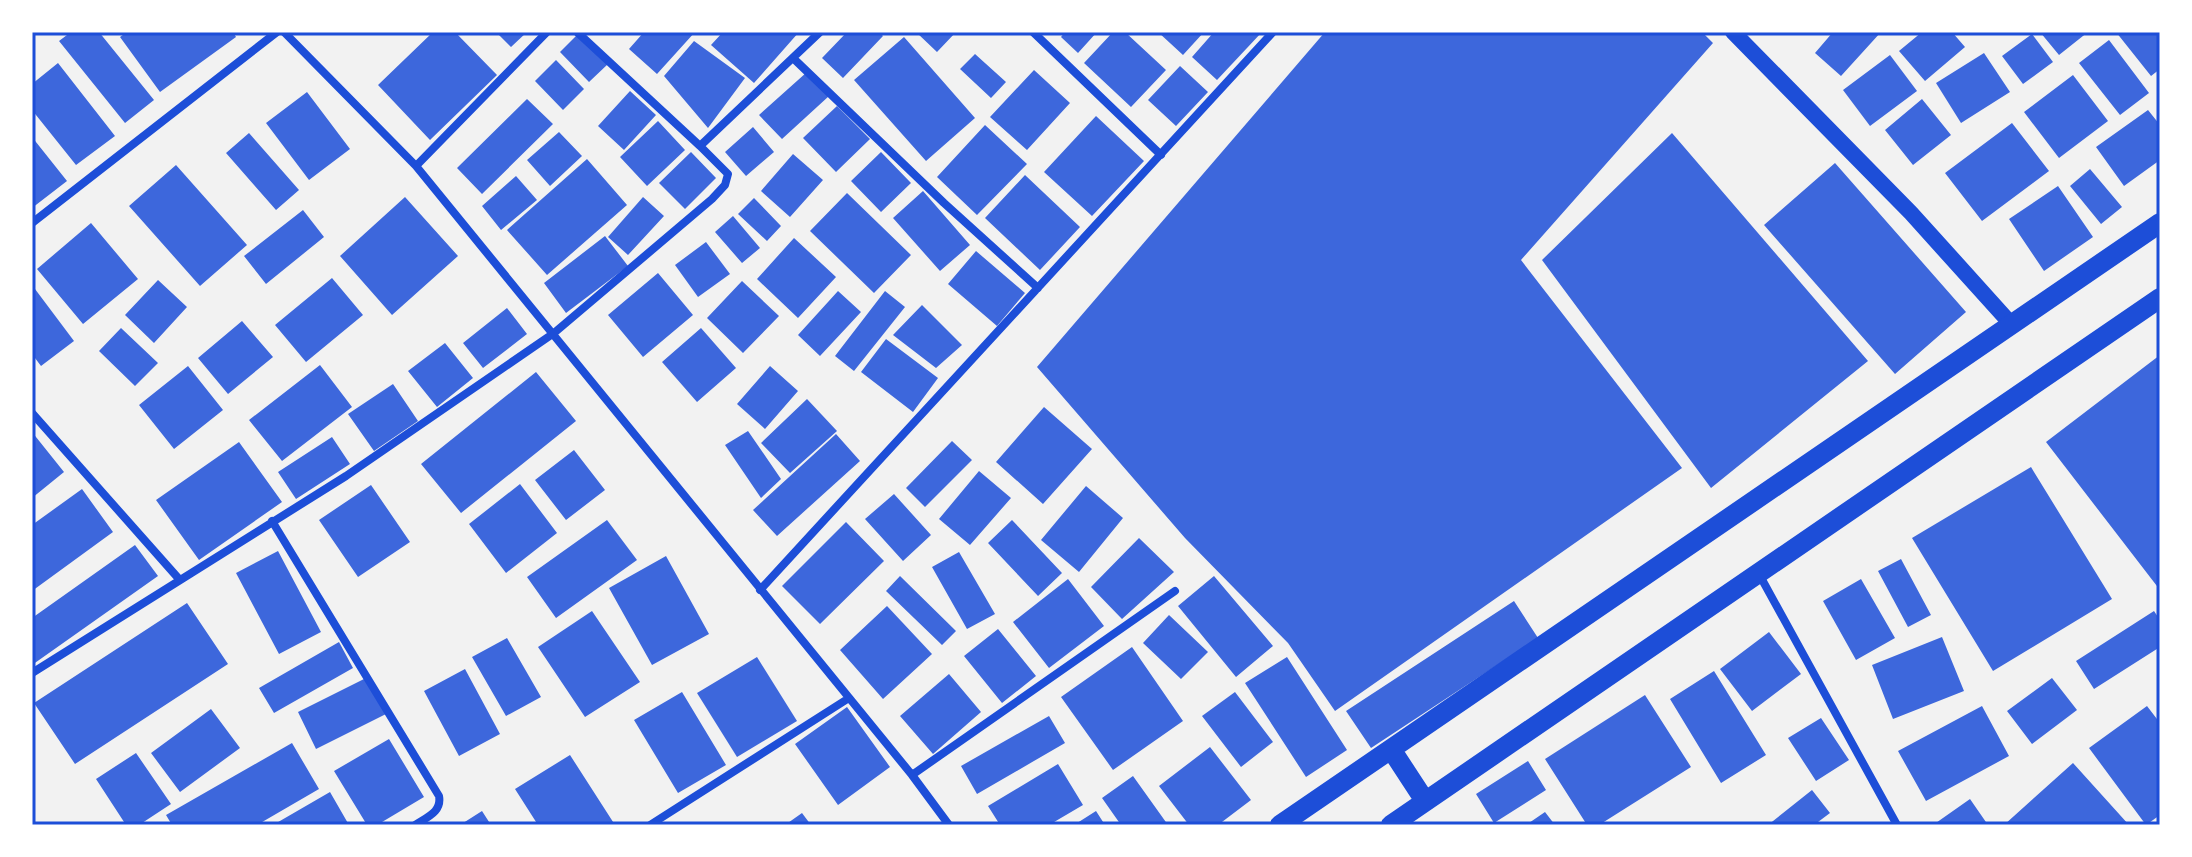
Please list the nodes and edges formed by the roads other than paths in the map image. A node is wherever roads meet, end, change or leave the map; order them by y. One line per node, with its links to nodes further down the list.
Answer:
1 (277, 32): 13 (street)
2 (284, 32): 12 (street)
3 (547, 32): 12 (street)
4 (577, 32): 10 (street)
5 (820, 32): 9 (street)
6 (1033, 32): 11 (street)
7 (1273, 32): 11 (street)
8 (1733, 32): 17 (main road)
9 (793, 58): 10 (street); 15 (street)
10 (700, 146): 18 (street)
11 (1161, 155): 15 (street)
12 (416, 166): 18 (street)
13 (32, 223)
14 (2160, 223): 17 (main road)
15 (1038, 288): 23 (street)
16 (2160, 298): 21 (main road)
17 (2012, 325): 27 (main road)
18 (554, 333): 20 (street); 23 (street)
19 (32, 413): 22 (street)
20 (272, 521): 22 (street); 30 (street)
21 (1758, 573): 29 (main road); 35 (street)
22 (179, 579): 25 (street)
23 (760, 590): 26 (street)
24 (1175, 591): 28 (street)
25 (32, 673)
26 (849, 698): 28 (street); 31 (street)
27 (1391, 749): 29 (main road); 33 (main road)
28 (912, 775): 32 (street)
29 (1425, 801): 34 (main road)
30 (415, 825)
31 (650, 825)
32 (949, 825)
33 (1280, 825)
34 (1391, 825)
35 (1897, 825)

